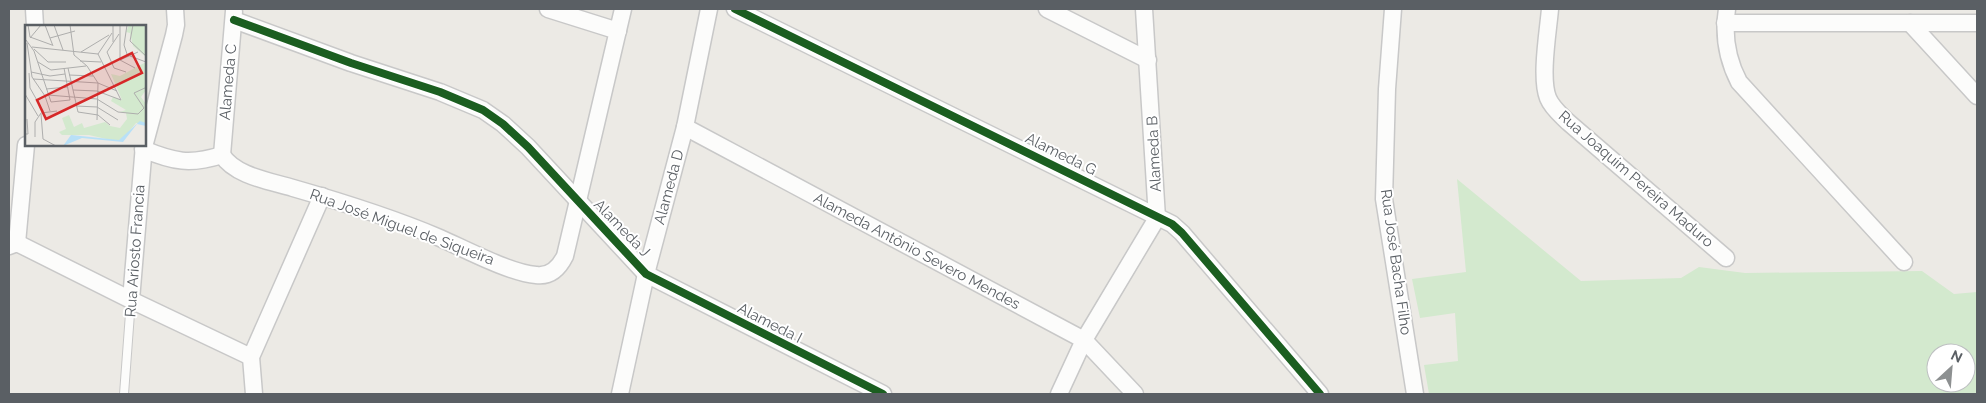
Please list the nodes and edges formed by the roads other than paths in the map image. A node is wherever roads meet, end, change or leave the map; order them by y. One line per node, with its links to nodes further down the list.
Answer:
1 (34, 9): 16 (street)
2 (176, 9): 21 (street, Rua Ariosto Francia)
3 (548, 9): 17 (street)
4 (623, 9): 17 (street)
5 (709, 9): 20 (street, Alameda D)
6 (735, 9): 27 (street, Alameda G)
7 (1047, 9): 18 (street)
8 (1144, 9): 18 (street, Alameda B)
9 (1393, 9): 42 (street, Rua José Bacha Filho)
10 (1550, 9): 29 (street, Rua Joaquim Pereira Maduro)
11 (234, 14): 24 (street, Alameda C); 26 (street, Alameda J)
12 (1726, 16): 13 (street); 30 (street)
13 (1890, 16): 14 (street)
14 (1910, 23): 15 (street); 19 (street)
15 (1977, 23)
16 (35, 25)
17 (618, 31): 26 (street)
18 (1148, 60): 27 (street, Alameda B)
19 (1977, 96)
20 (685, 127): 31 (street, Alameda D); 33 (street, Alameda Antônio Severo Mendes)
21 (146, 139)
22 (26, 146): 28 (street)
23 (144, 146): 24 (street); 32 (street, Rua Ariosto Francia)
24 (222, 155): 25 (street, Rua José Miguel de Siqueira)
25 (322, 196): 26 (street, Rua José Miguel de Siqueira); 34 (street)
26 (578, 202): 31 (street, Alameda J)
27 (1157, 218): 33 (street); 41 (street, Alameda G)
28 (13, 244): 32 (street)
29 (1726, 258)
30 (1904, 262)
31 (646, 274): 37 (street, Alameda D); 38 (street, Alameda I)
32 (131, 300): 34 (street); 35 (lane, Rua Ariosto Francia)
33 (1084, 340): 39 (street); 40 (street, Alameda Antônio Severo Mendes)
34 (252, 357): 36 (street)
35 (124, 394)
36 (254, 394)
37 (620, 394)
38 (883, 394)
39 (1059, 394)
40 (1135, 394)
41 (1320, 394)
42 (1415, 394)

